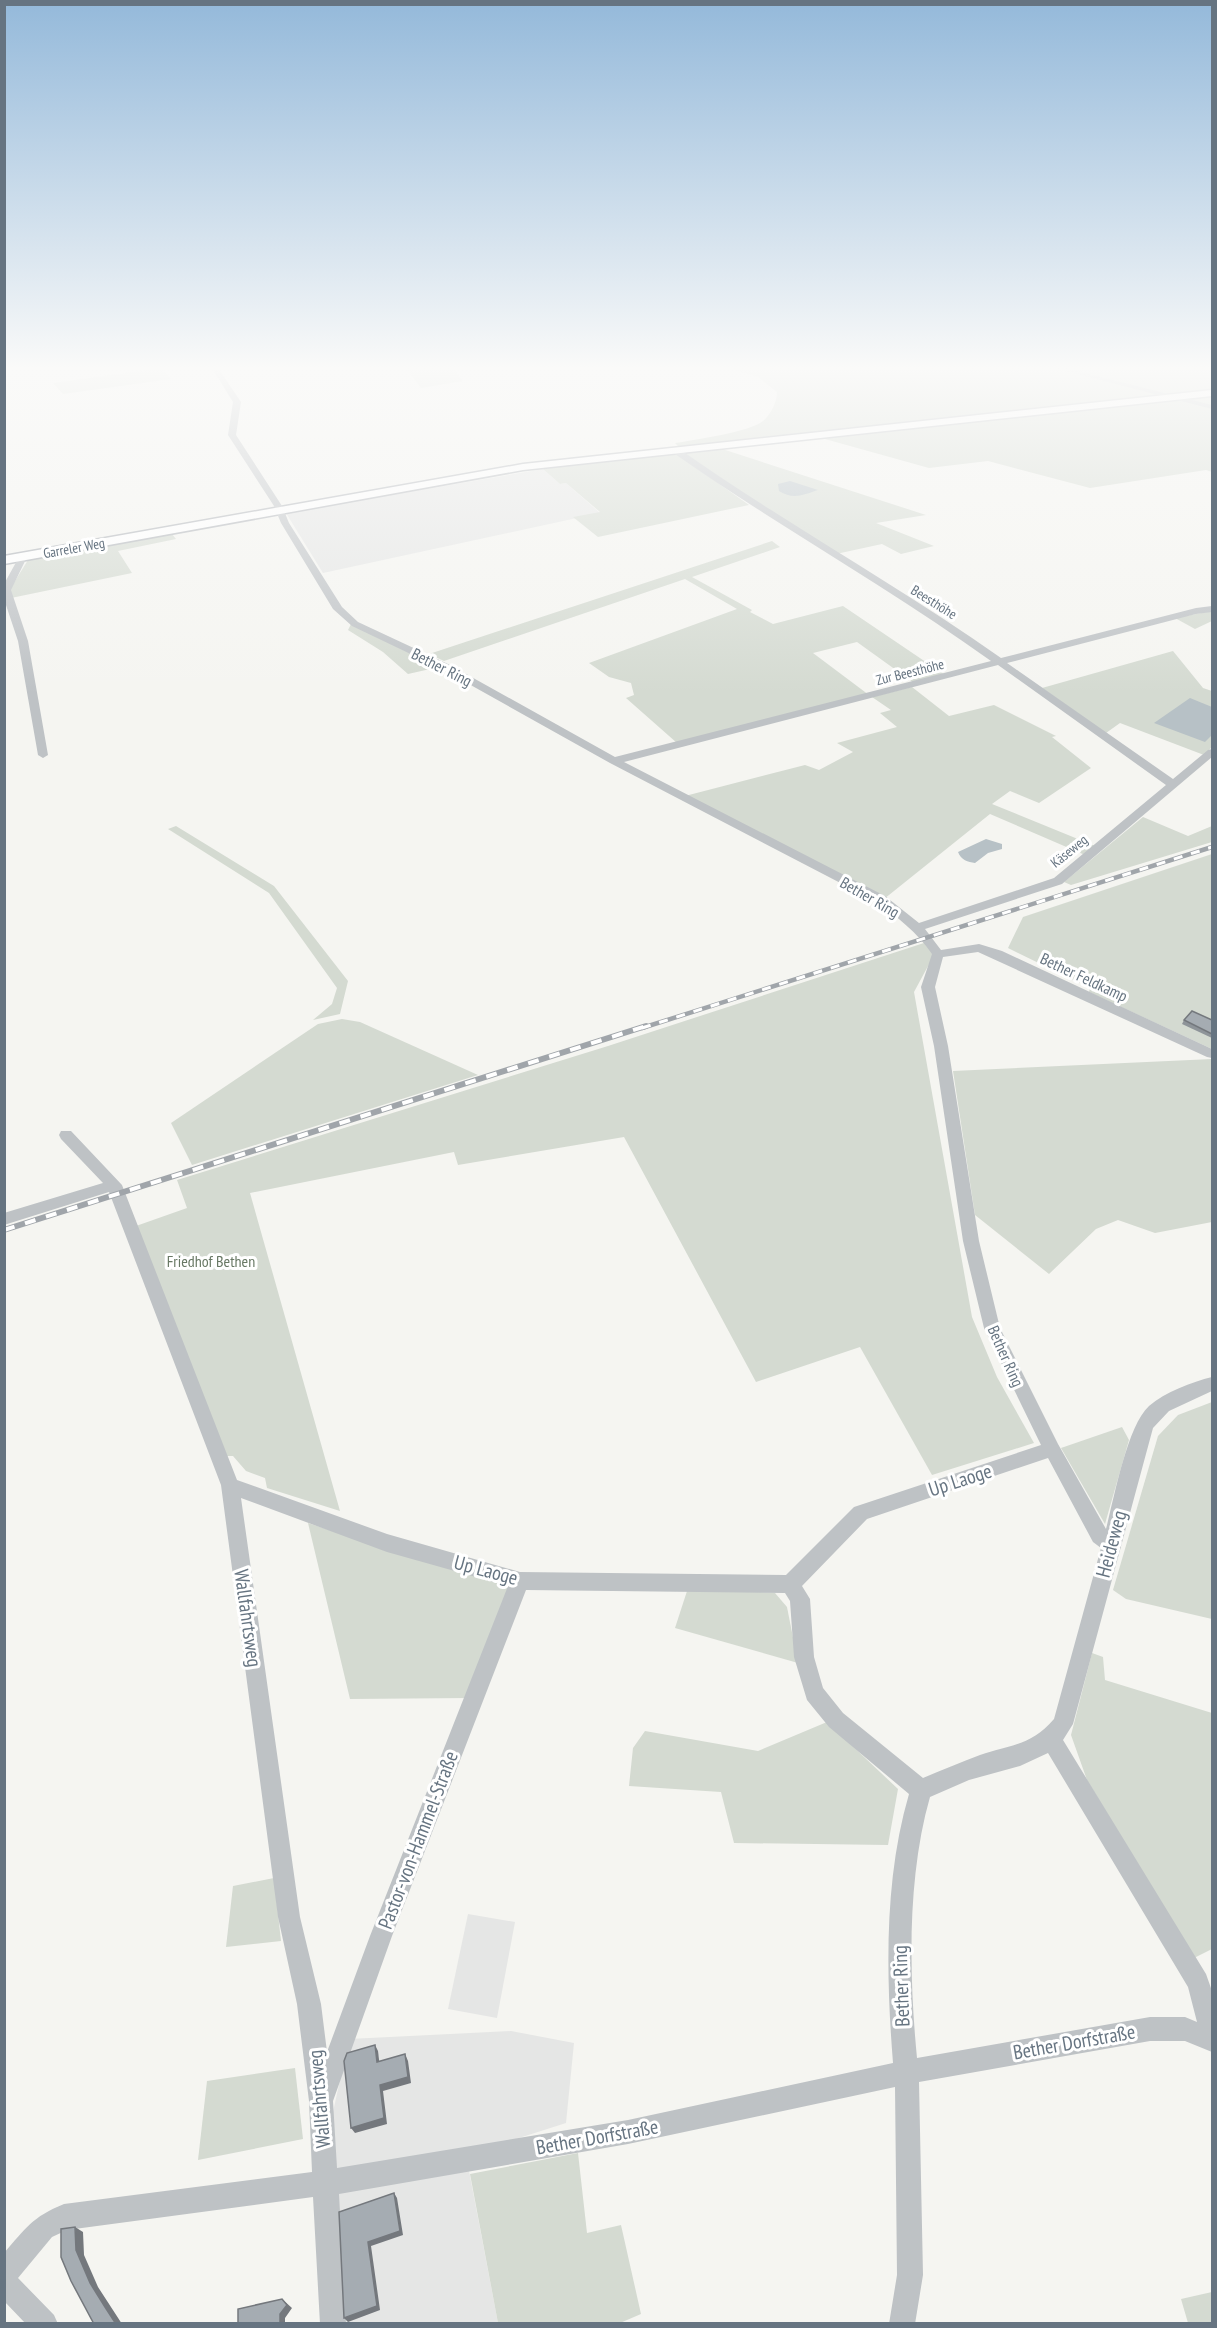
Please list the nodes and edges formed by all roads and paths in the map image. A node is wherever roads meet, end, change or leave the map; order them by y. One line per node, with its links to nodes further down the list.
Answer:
1 (258, 477): 4 (street, Bether Ring)
2 (470, 477): 4 (street, Garreler Weg)
3 (713, 477): 8 (street, Beesthöhe)
4 (280, 511): 5 (street, Garreler Weg); 11 (street, Bether Ring)
5 (22, 557): 6 (street, Garreler Weg); 10 (street)
6 (4, 560)
7 (1212, 609): 8 (street, Zur Beesthöhe)
8 (1001, 663): 11 (street, Zur Beesthöhe); 12 (street, Beesthöhe)
9 (1212, 752): 12 (street, Käseweg)
10 (43, 755)
11 (614, 761): 13 (street, Bether Ring)
12 (1174, 785): 13 (street, Käseweg)
13 (919, 927): 14 (street, Bether Ring)
14 (938, 954): 15 (street, Bether Feldkamp); 20 (street, Bether Ring)
15 (1212, 1054)
16 (66, 1135): 17 (street)
17 (114, 1185): 18 (street); 21 (street, Wallfahrtsweg)
18 (4, 1219)
19 (1212, 1384): 22 (street, Heideweg)
20 (1052, 1449): 22 (street, Bether Ring); 24 (street, Up Laoge)
21 (230, 1485): 23 (street, Up Laoge); 29 (street, Wallfahrtsweg)
22 (1110, 1544): 25 (street, Heideweg)
23 (520, 1581): 24 (street, Up Laoge); 29 (street, Pastor-von-Hammel-Straße)
24 (790, 1584): 26 (street)
25 (1051, 1739): 26 (street); 27 (street, Bether Dorfstraße)
26 (921, 1790): 28 (street, Bether Ring)
27 (1210, 2039): 28 (street, Bether Dorfstraße)
28 (906, 2072): 30 (street, Bether Dorfstraße); 35 (street, Bether Ring)
29 (321, 2101): 30 (street, Wallfahrtsweg)
30 (326, 2183): 31 (street, Bether Dorfstraße); 34 (street, Wallfahrtsweg)
31 (4, 2274)
32 (4, 2282): 33 (street)
33 (45, 2324)
34 (333, 2324)
35 (902, 2324)

